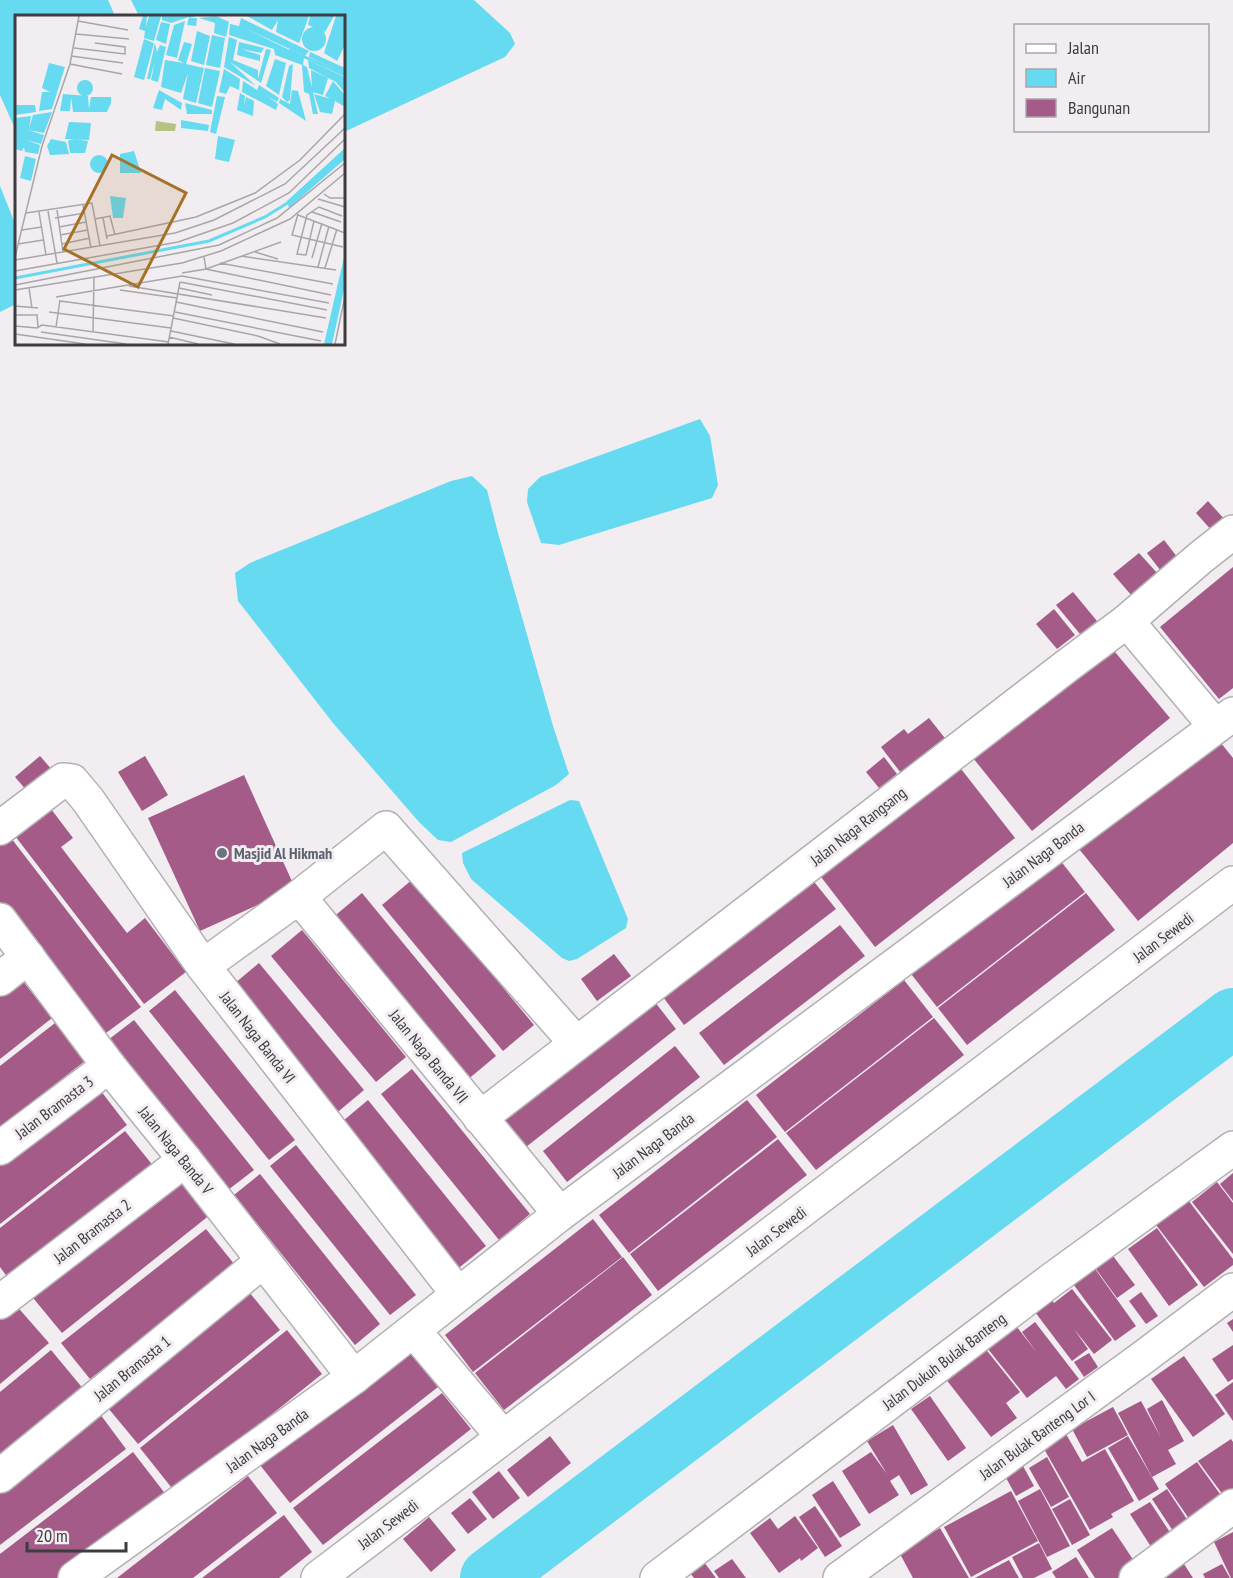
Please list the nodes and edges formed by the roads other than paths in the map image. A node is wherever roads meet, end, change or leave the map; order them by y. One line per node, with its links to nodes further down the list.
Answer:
1 (1233, 532): 2 (street, Jalan Naga Rangsang)
2 (1126, 621): 3 (street); 11 (street, Jalan Naga Rangsang)
3 (1224, 720): 17 (street, Jalan Naga Banda)
4 (0, 828): 9 (street, Jalan Naga Banda VI)
5 (1233, 883): 24 (street, Jalan Sewedi)
6 (299, 897): 9 (street); 11 (street); 13 (street, Jalan Naga Banda VII)
7 (0, 920): 8 (street, Jalan Naga Banda V)
8 (28, 957): 10 (street); 12 (street, Jalan Naga Banda V)
9 (203, 966): 20 (street, Jalan Naga Banda VI)
10 (0, 979)
11 (576, 1043): 13 (street, Jalan Naga Rangsang)
12 (109, 1066): 14 (street, Jalan Bramasta 3); 16 (street, Jalan Naga Banda V)
13 (480, 1118): 17 (street, Jalan Naga Banda VII)
14 (0, 1148)
15 (1233, 1148): 29 (street, Jalan Dukuh Bulak Banteng)
16 (184, 1160): 18 (street, Jalan Naga Banda V); 21 (street, Jalan Bramasta 2)
17 (560, 1214): 20 (street, Jalan Naga Banda)
18 (263, 1261): 23 (street, Jalan Naga Banda V); 25 (street, Jalan Bramasta 1)
19 (1233, 1290): 30 (street, Jalan Bulak Banteng Lor I)
20 (458, 1294): 22 (street, Jalan Naga Banda)
21 (0, 1302)
22 (414, 1330): 23 (street, Jalan Naga Banda); 24 (street)
23 (354, 1377): 27 (street, Jalan Naga Banda)
24 (503, 1437): 28 (street, Jalan Sewedi)
25 (0, 1476)
26 (1233, 1506): 31 (street)
27 (75, 1578)
28 (318, 1578)
29 (657, 1578)
30 (840, 1578)
31 (1136, 1578)

